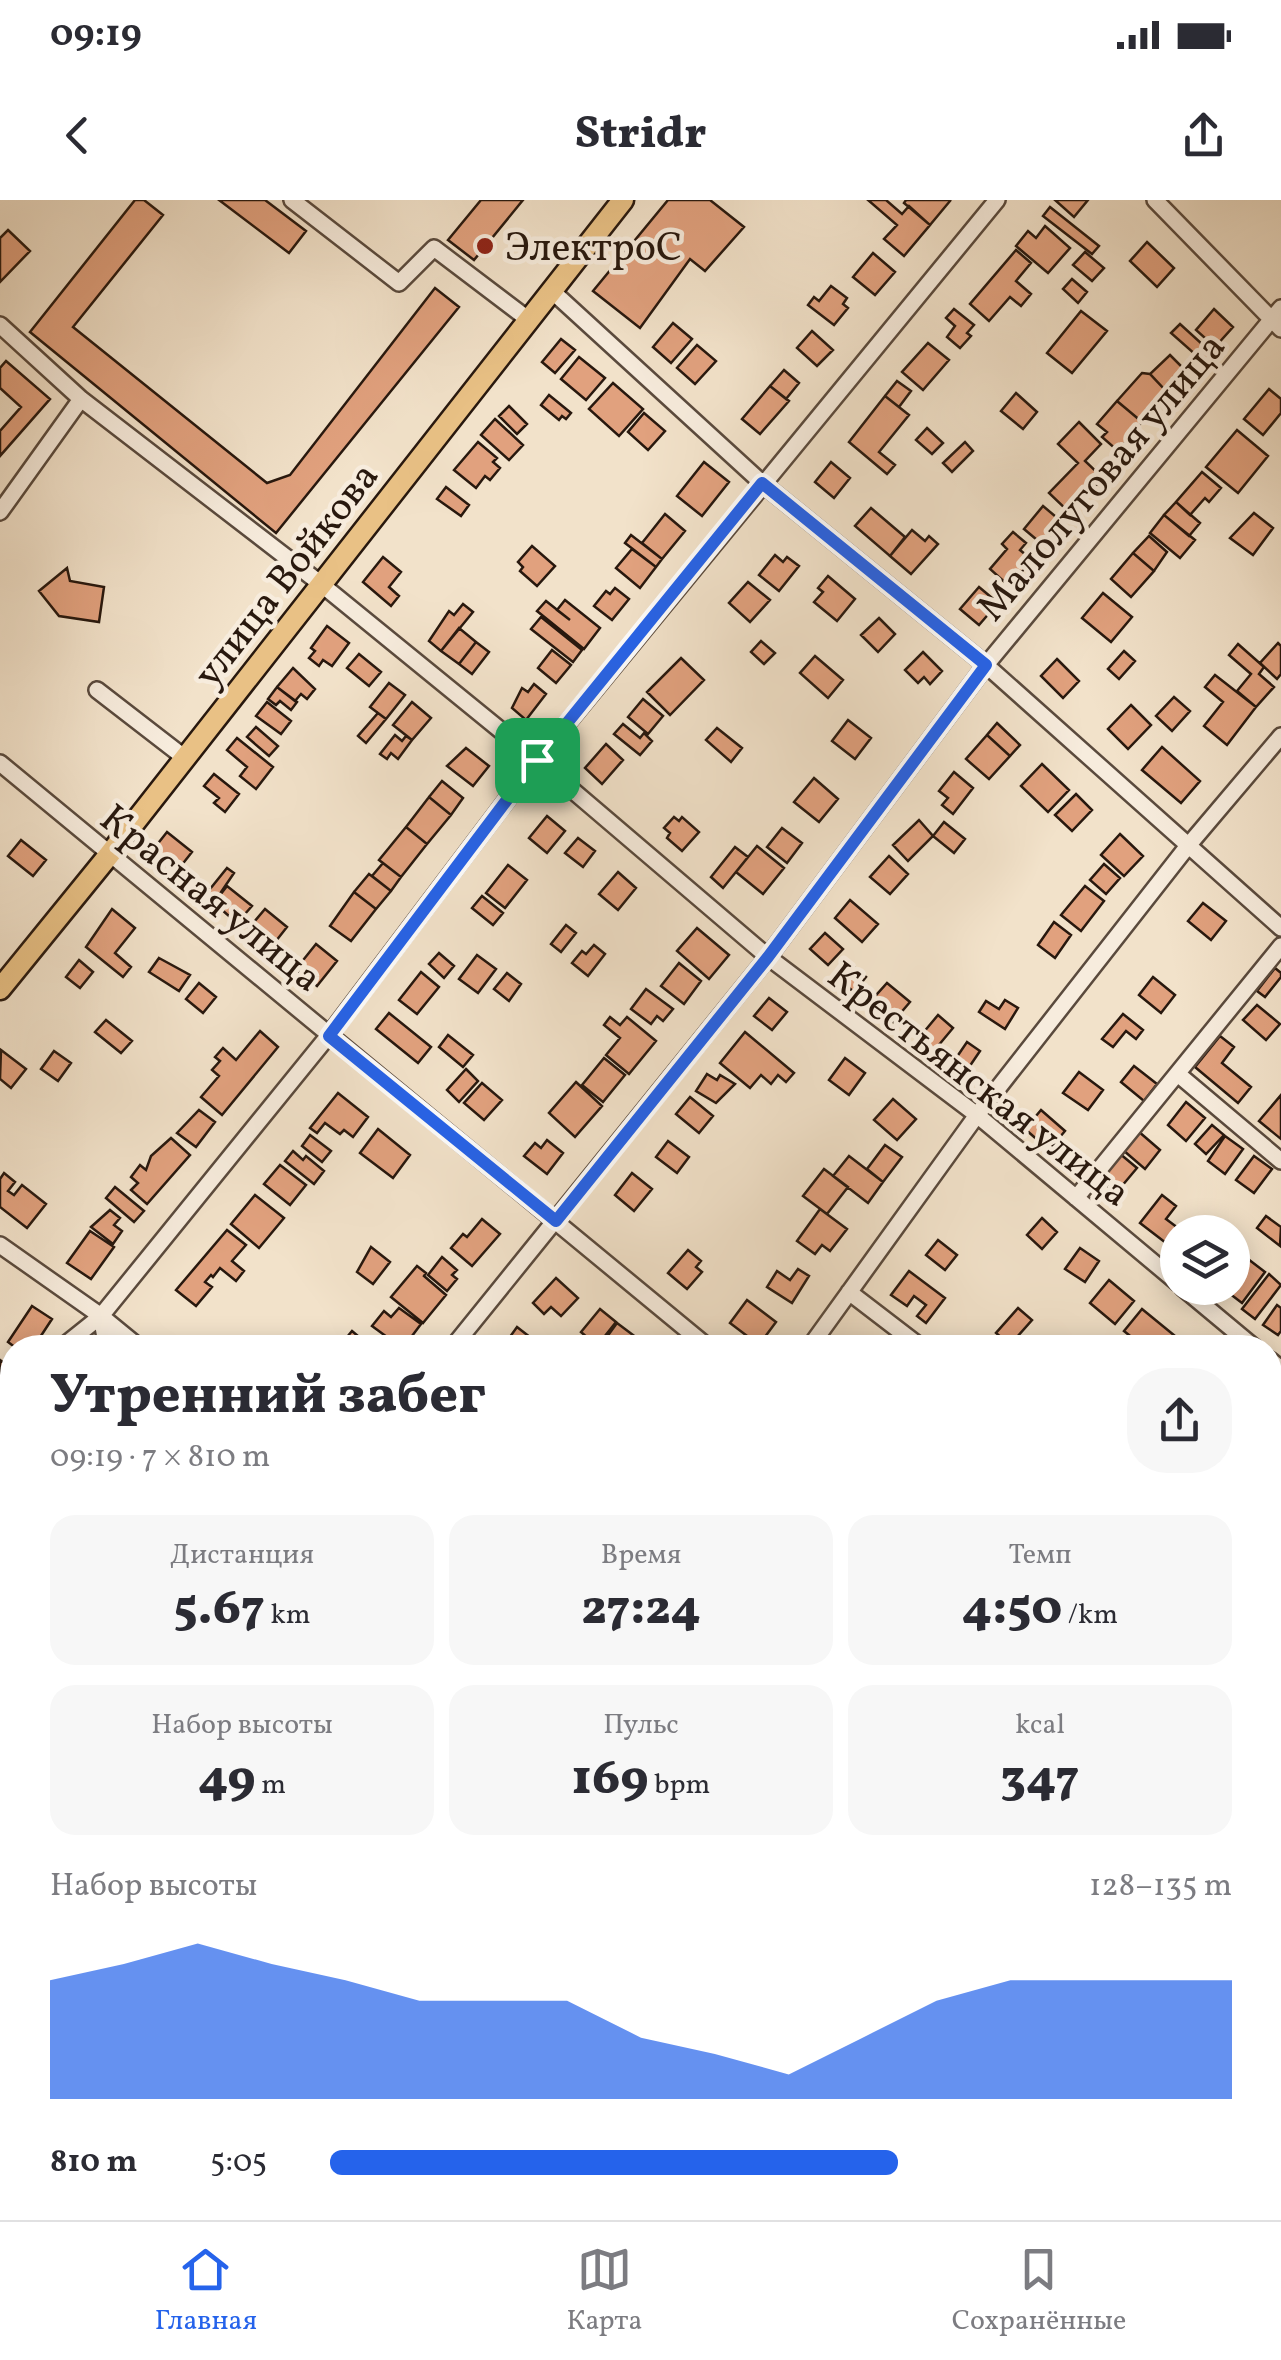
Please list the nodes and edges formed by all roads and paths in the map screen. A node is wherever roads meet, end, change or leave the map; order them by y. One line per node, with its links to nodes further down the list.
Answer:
1 (292, 200): 7 (street)
2 (623, 200): 5 (main road, улица Войкова)
3 (997, 200): 10 (street)
4 (1155, 200): 6 (street)
5 (552, 291): 7 (main road, улица Войкова); 10 (street)
6 (1278, 319): 13 (street, Малолуговая улица)
7 (530, 320): 12 (main road, улица Войкова)
8 (0, 325): 9 (street, Крестьянская улица)
9 (81, 398): 11 (street); 12 (street, Крестьянская улица)
10 (762, 483): 13 (street); 17 (street)
11 (0, 512)
12 (320, 584): 16 (main road, улица Войкова); 17 (street, Крестьянская улица)
13 (986, 665): 19 (street); 23 (street, Малолуговая улица)
14 (97, 690): 16 (street)
15 (1281, 736): 19 (street)
16 (185, 758): 20 (main road, улица Войкова)
17 (537, 760): 23 (street, Крестьянская улица); 25 (street)
18 (0, 763): 20 (street, Красная улица)
19 (1187, 848): 21 (street); 27 (street)
20 (109, 856): 24 (main road, улица Войкова); 25 (street, Красная улица)
21 (1281, 928)
22 (1281, 946): 26 (street)
23 (768, 957): 27 (street, Крестьянская улица); 30 (street, Малолуговая улица)
24 (0, 990)
25 (329, 1036): 30 (street, Красная улица); 35 (street)
26 (1178, 1074): 28 (street); 29 (street)
27 (977, 1115): 29 (street, Крестьянская улица); 33 (street)
28 (1281, 1161)
29 (1076, 1198): 32 (street, Крестьянская улица)
30 (556, 1221): 39 (street, Малолуговая улица); 40 (street, Красная улица)
31 (0, 1245): 35 (street)
32 (1160, 1268)
33 (849, 1292): 41 (street); 42 (street)
34 (1204, 1305): 43 (street, Крестьянская улица)
35 (101, 1316): 36 (street); 37 (street); 38 (street)
36 (77, 1335)
37 (105, 1335)
38 (124, 1335)
39 (463, 1335)
40 (693, 1335)
41 (818, 1335)
42 (905, 1335)
43 (1240, 1335)

